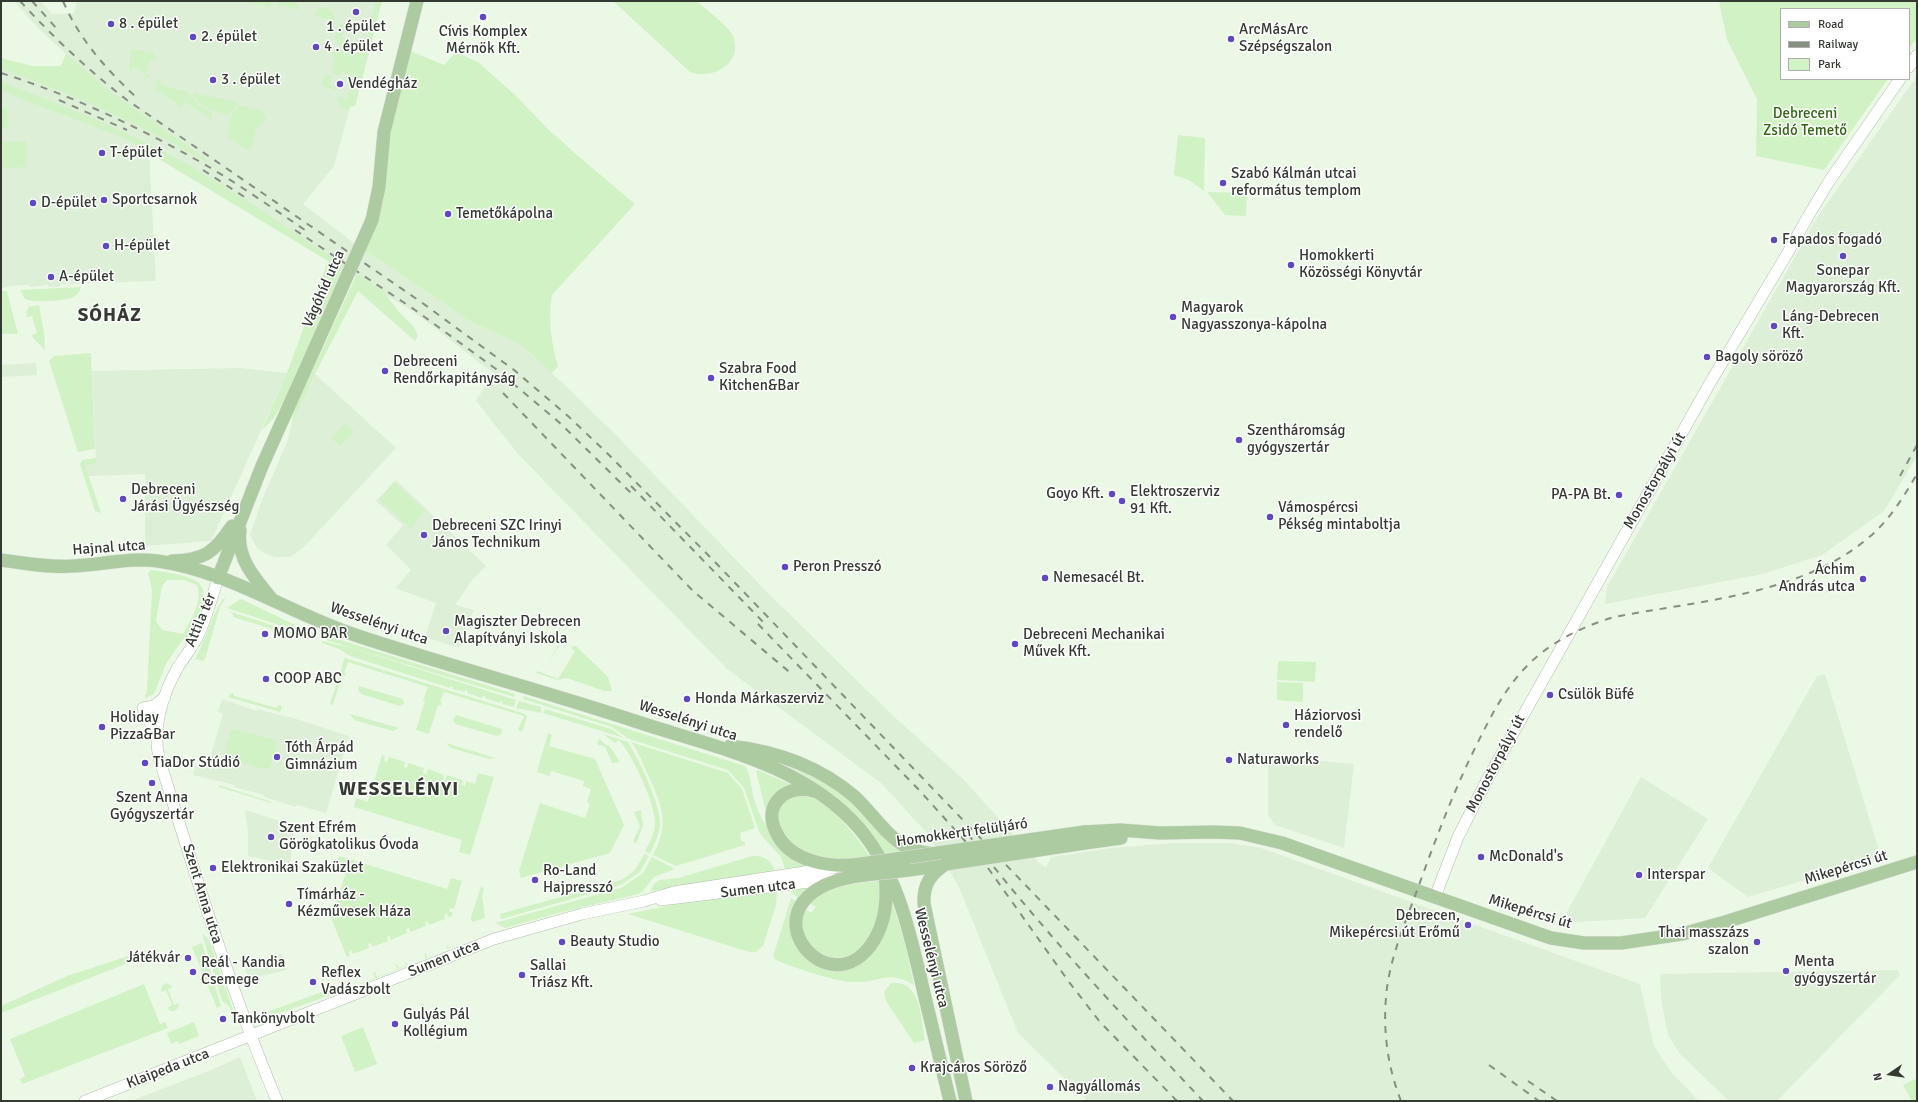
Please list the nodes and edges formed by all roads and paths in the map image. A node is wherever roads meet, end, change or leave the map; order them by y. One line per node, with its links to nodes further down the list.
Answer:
1 (417, 1): 5 (main road, Vágóhíd utca, bridge)
2 (1917, 56): 3 (street)
3 (1910, 66)
4 (1899, 80): 22 (street, Monostorpályi út)
5 (245, 508): 7 (main road); 8 (main road, Vágóhíd utca); 9 (main road)
6 (1, 560): 7 (main road, Hajnal utca)
7 (159, 561): 8 (main road, Hajnal utca)
8 (218, 578): 9 (main road, Wesselényi utca); 10 (street, Attila tér)
9 (272, 600): 13 (main road, Wesselényi utca)
10 (171, 682): 11 (street, Szent Anna utca)
11 (166, 696): 12 (street, Szent Anna utca); 12 (street)
12 (157, 736): 23 (street, Szent Anna utca)
13 (706, 744): 14 (main road, Wesselényi utca); 16 (main road)
14 (821, 794): 17 (main road, Wesselényi utca); 21 (main road)
15 (1085, 838): 16 (main road, Homokkerti felüljáró, bridge); 19 (main road, Homokkerti felüljáró, bridge); 22 (main road, Mikepércsi út)
16 (928, 853): 20 (main road, Homokkerti felüljáró, bridge)
17 (881, 860): 21 (main road); 26 (main road, Wesselényi utca)
18 (1917, 862): 22 (main road, Mikepércsi út)
19 (946, 864): 20 (main road, Homokkerti felüljáró, bridge); 27 (main road)
20 (863, 869): 21 (main road, Homokkerti felüljáró)
21 (846, 872): 23 (street, Sumen utca)
22 (1435, 897)
23 (250, 1036): 24 (street, Klaipeda utca); 25 (street, Szent Anna utca)
24 (85, 1101)
25 (277, 1101)
26 (950, 1101)
27 (966, 1101)

